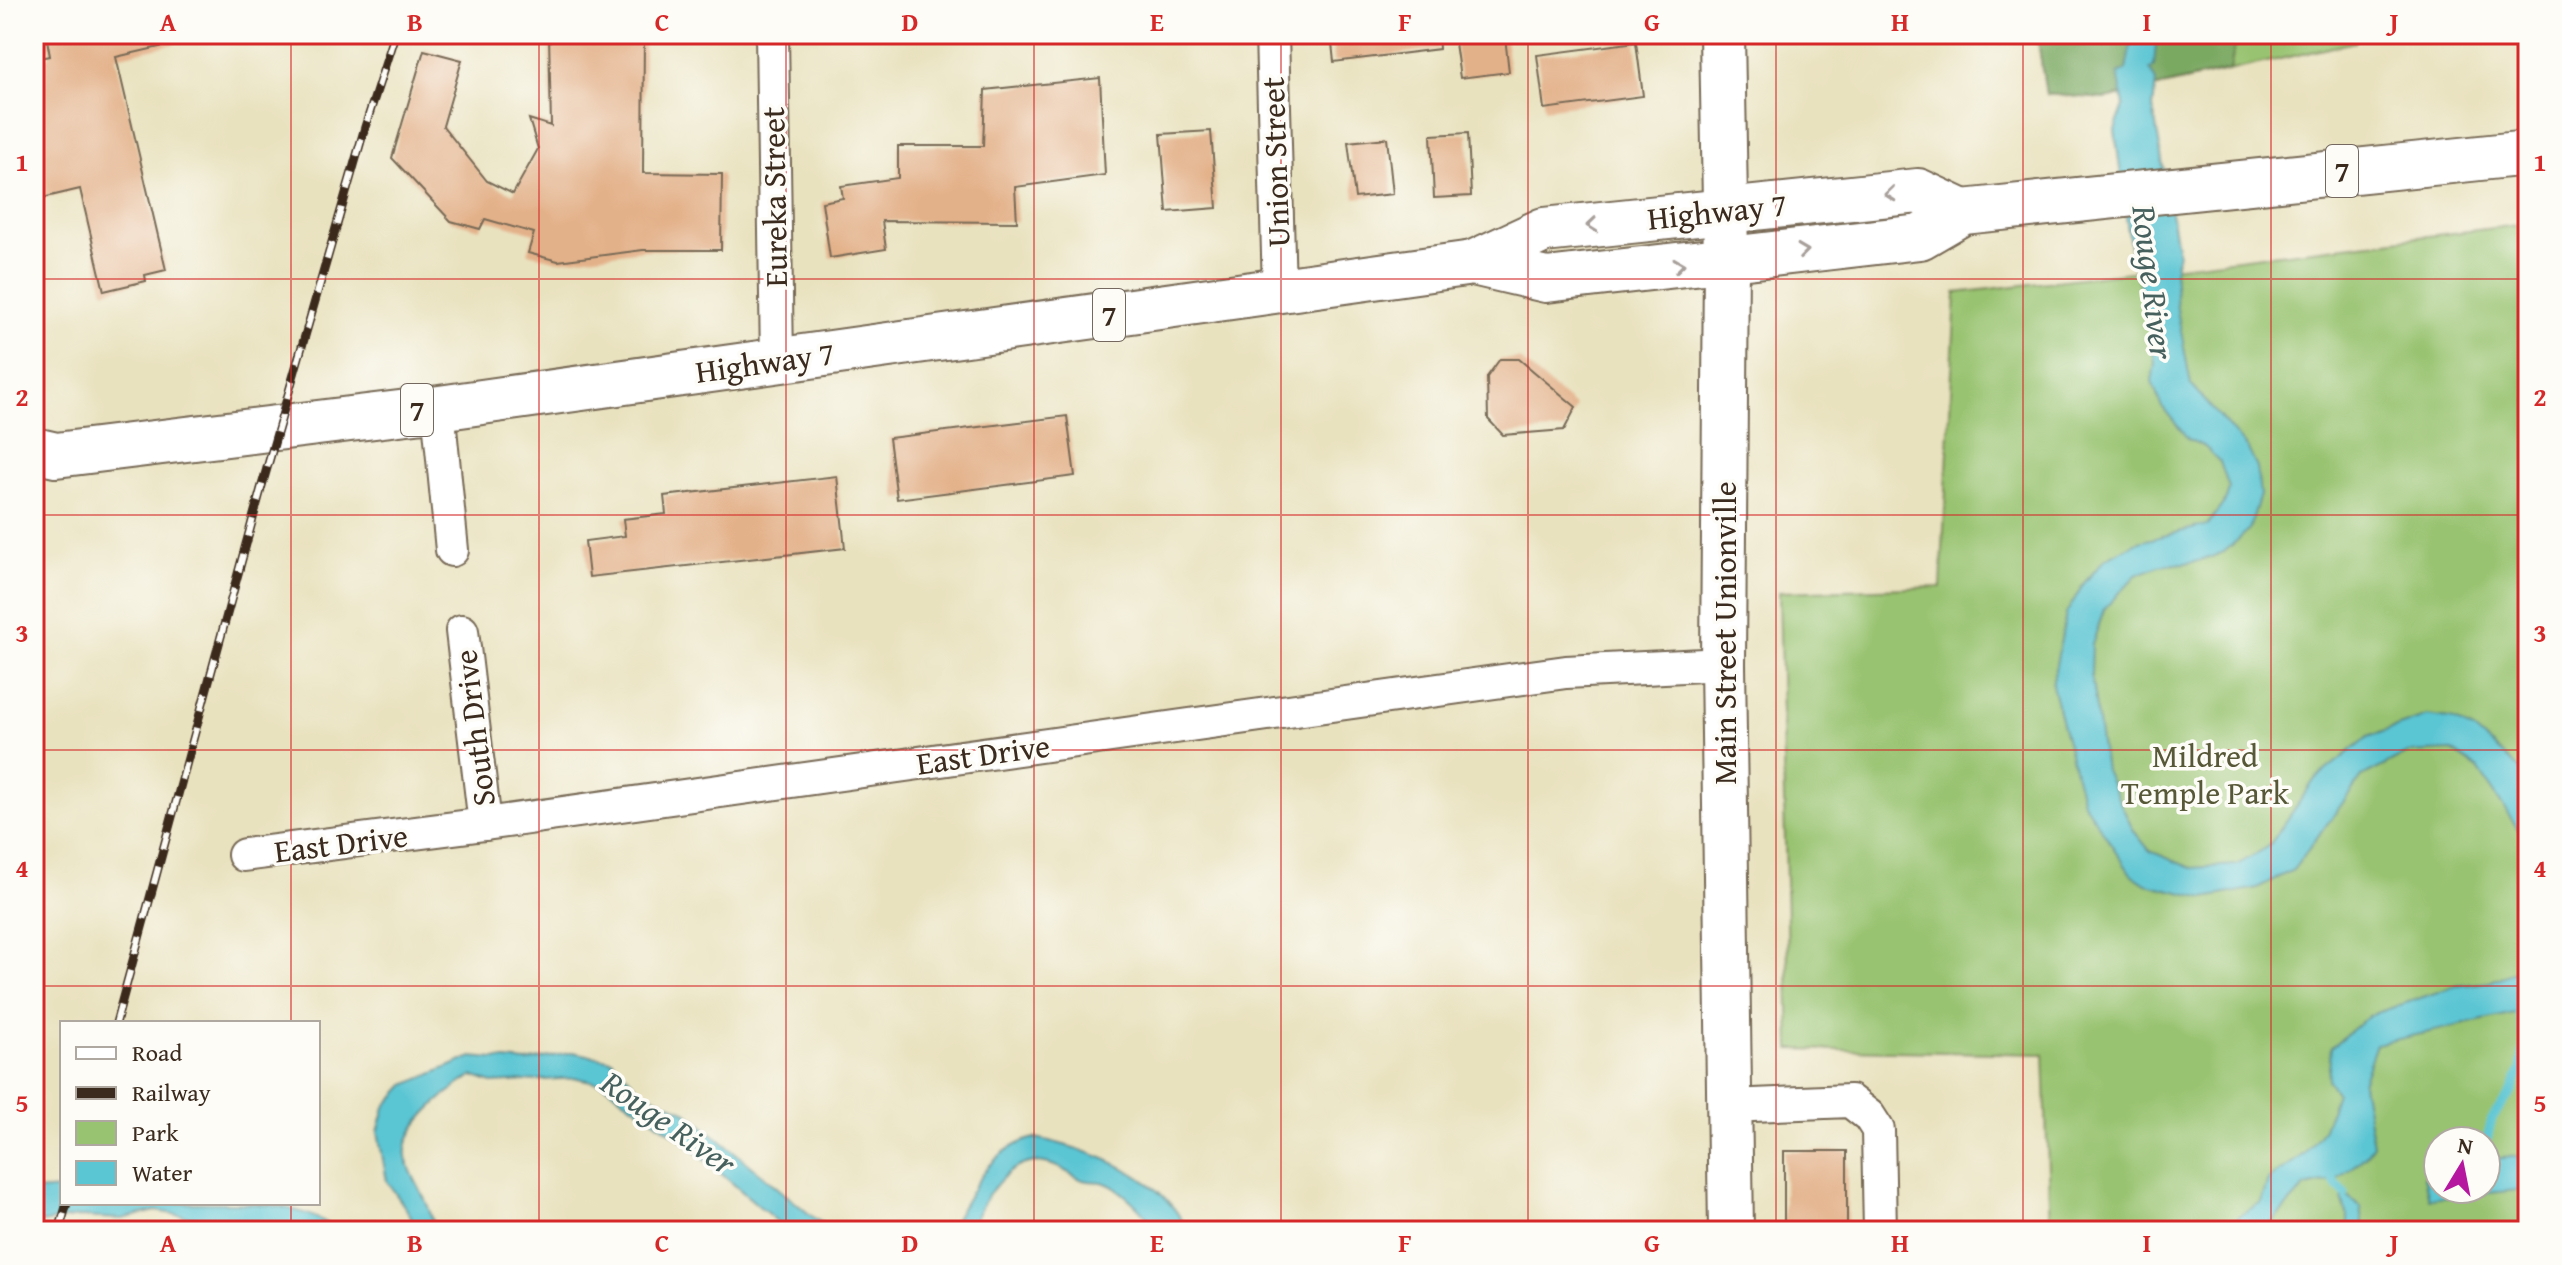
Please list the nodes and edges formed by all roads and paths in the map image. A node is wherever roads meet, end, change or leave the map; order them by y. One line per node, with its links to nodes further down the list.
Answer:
1 (772, 34): 10 (street, Eureka Street)
2 (1272, 34): 9 (street, Union Street)
3 (1722, 34): 5 (main road, Main Street Unionville)
4 (2528, 153): 6 (main road, Highway 7 / 7)
5 (1725, 212): 6 (main road, Highway 7 / 7, one-way to 5); 7 (main road, Main Street Unionville); 8 (main road, Highway 7 / 7, one-way to 8)
6 (1963, 212): 7 (main road, Highway 7 / 7, one-way to 6)
7 (1726, 259): 8 (main road, Highway 7 / 7, one-way to 7); 15 (main road, Main Street Unionville)
8 (1473, 263): 9 (main road, Highway 7 / 7)
9 (1279, 291): 10 (main road, Highway 7 / 7)
10 (777, 360): 11 (main road, Highway 7 / 7)
11 (438, 408): 12 (main road, Highway 7 / 7); 13 (street)
12 (41, 459)
13 (452, 550)
14 (462, 631): 16 (street, South Drive)
15 (1723, 664): 16 (street, East Drive); 18 (main road, Main Street Unionville)
16 (485, 824): 17 (street, East Drive)
17 (244, 855)
18 (1729, 1106): 19 (main road, Main Street Unionville); 20 (street)
19 (1731, 1231)
20 (1880, 1231)

